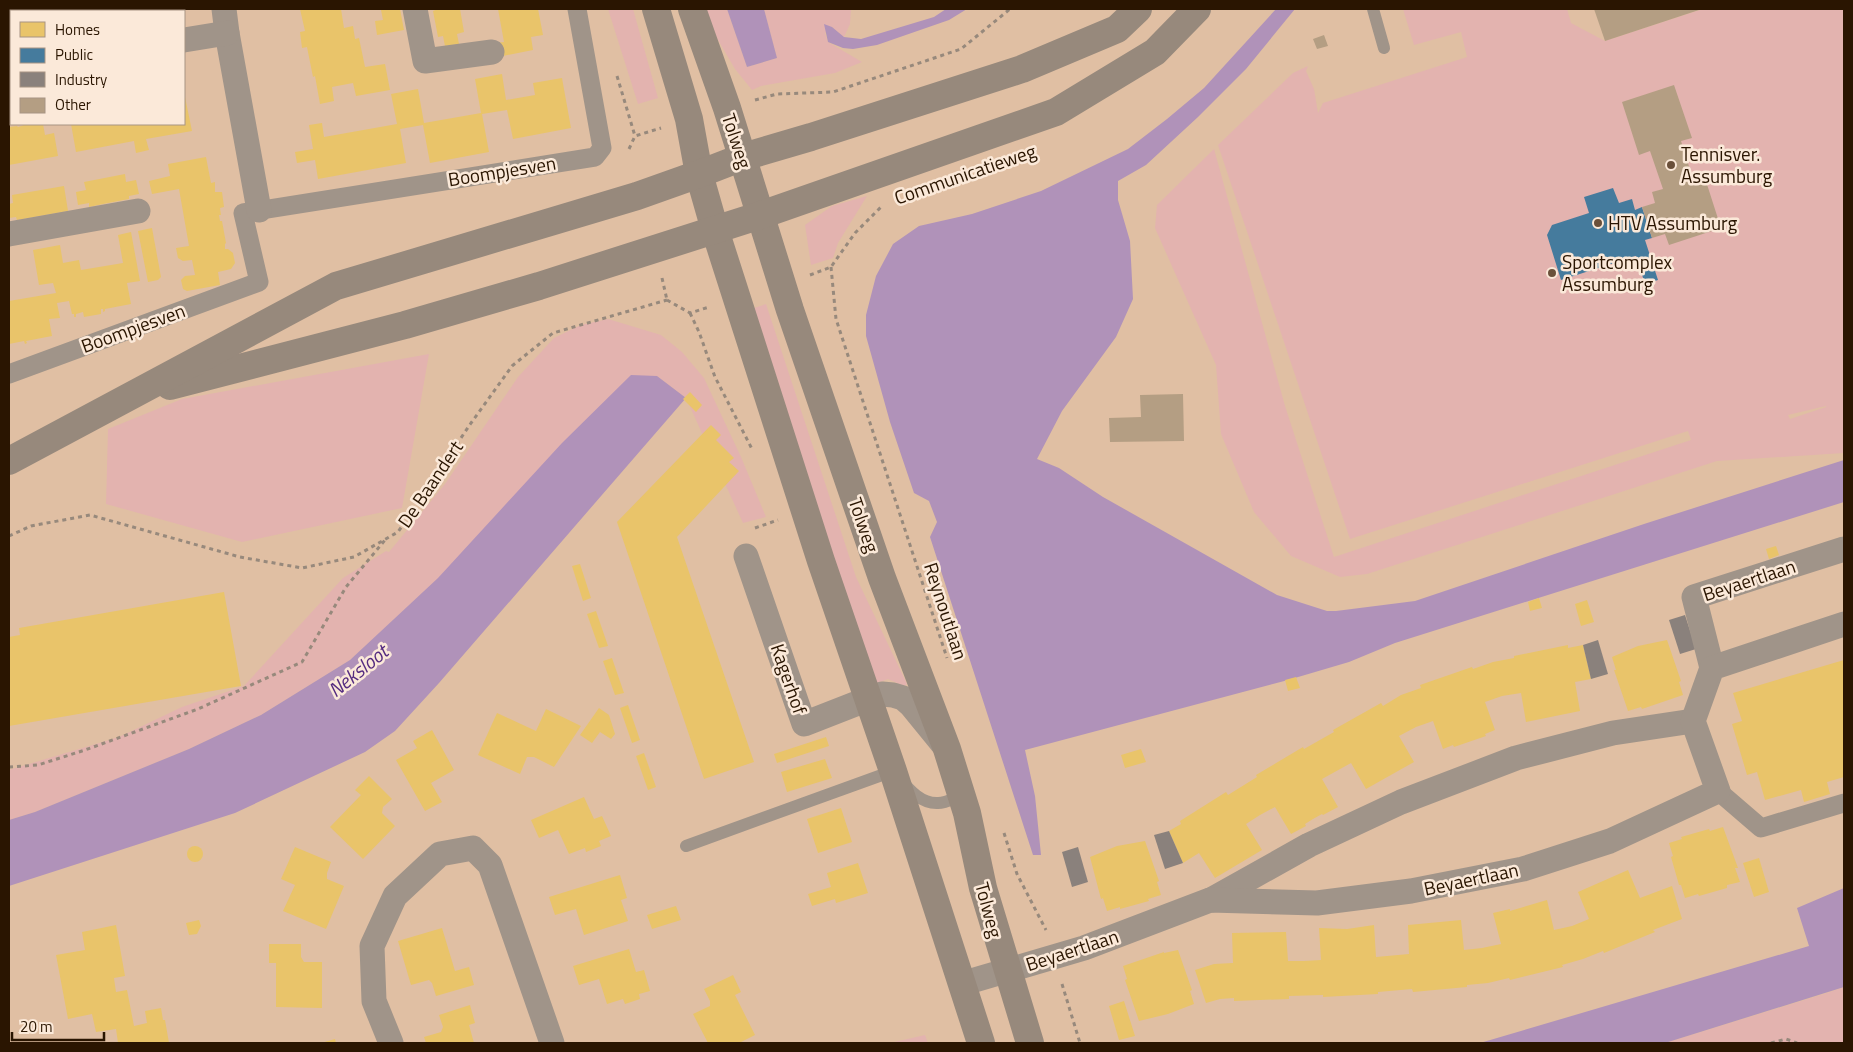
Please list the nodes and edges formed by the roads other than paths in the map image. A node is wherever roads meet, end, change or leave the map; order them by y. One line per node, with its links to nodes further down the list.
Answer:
1 (415, 9): 11 (street)
2 (577, 9): 14 (street, Boompjesven)
3 (656, 9): 13 (main road)
4 (692, 9): 12 (main road, Tolweg)
5 (1138, 9): 12 (main road)
6 (1198, 9): 16 (main road, Communicatieweg)
7 (1373, 9): 10 (lane)
8 (226, 21): 9 (street); 14 (street)
9 (185, 40)
10 (1384, 48)
11 (492, 52)
12 (742, 157): 13 (main road); 16 (main road, Tolweg)
13 (699, 174): 17 (main road); 20 (main road)
14 (259, 210): 19 (street, Boompjesven)
15 (138, 212): 18 (street)
16 (761, 215): 17 (main road, Communicatieweg); 28 (main road, Tolweg)
17 (715, 230): 20 (main road); 26 (main road)
18 (9, 234)
19 (9, 374)
20 (125, 398): 21 (main road)
21 (9, 461)
22 (1844, 549): 25 (street, Beyaertlaan)
23 (746, 556): 26 (street, Kagerhof)
24 (1844, 624): 25 (street)
25 (1712, 668): 27 (street)
26 (868, 699): 28 (street, Kagerhof); 29 (main road)
27 (1693, 721): 30 (street); 34 (street, Beyaertlaan)
28 (947, 749): 31 (main road, Tolweg)
29 (893, 771): 31 (lane); 33 (lane); 36 (main road)
30 (1718, 791): 32 (street); 34 (street, Beyaertlaan)
31 (962, 795): 35 (main road, Tolweg)
32 (1844, 803)
33 (686, 846)
34 (1210, 900): 35 (street, Beyaertlaan)
35 (1007, 971): 36 (street, Beyaertlaan); 40 (main road, Tolweg)
36 (961, 984): 39 (main road)
37 (391, 1043): 38 (street)
38 (552, 1043)
39 (981, 1043)
40 (1030, 1043)

